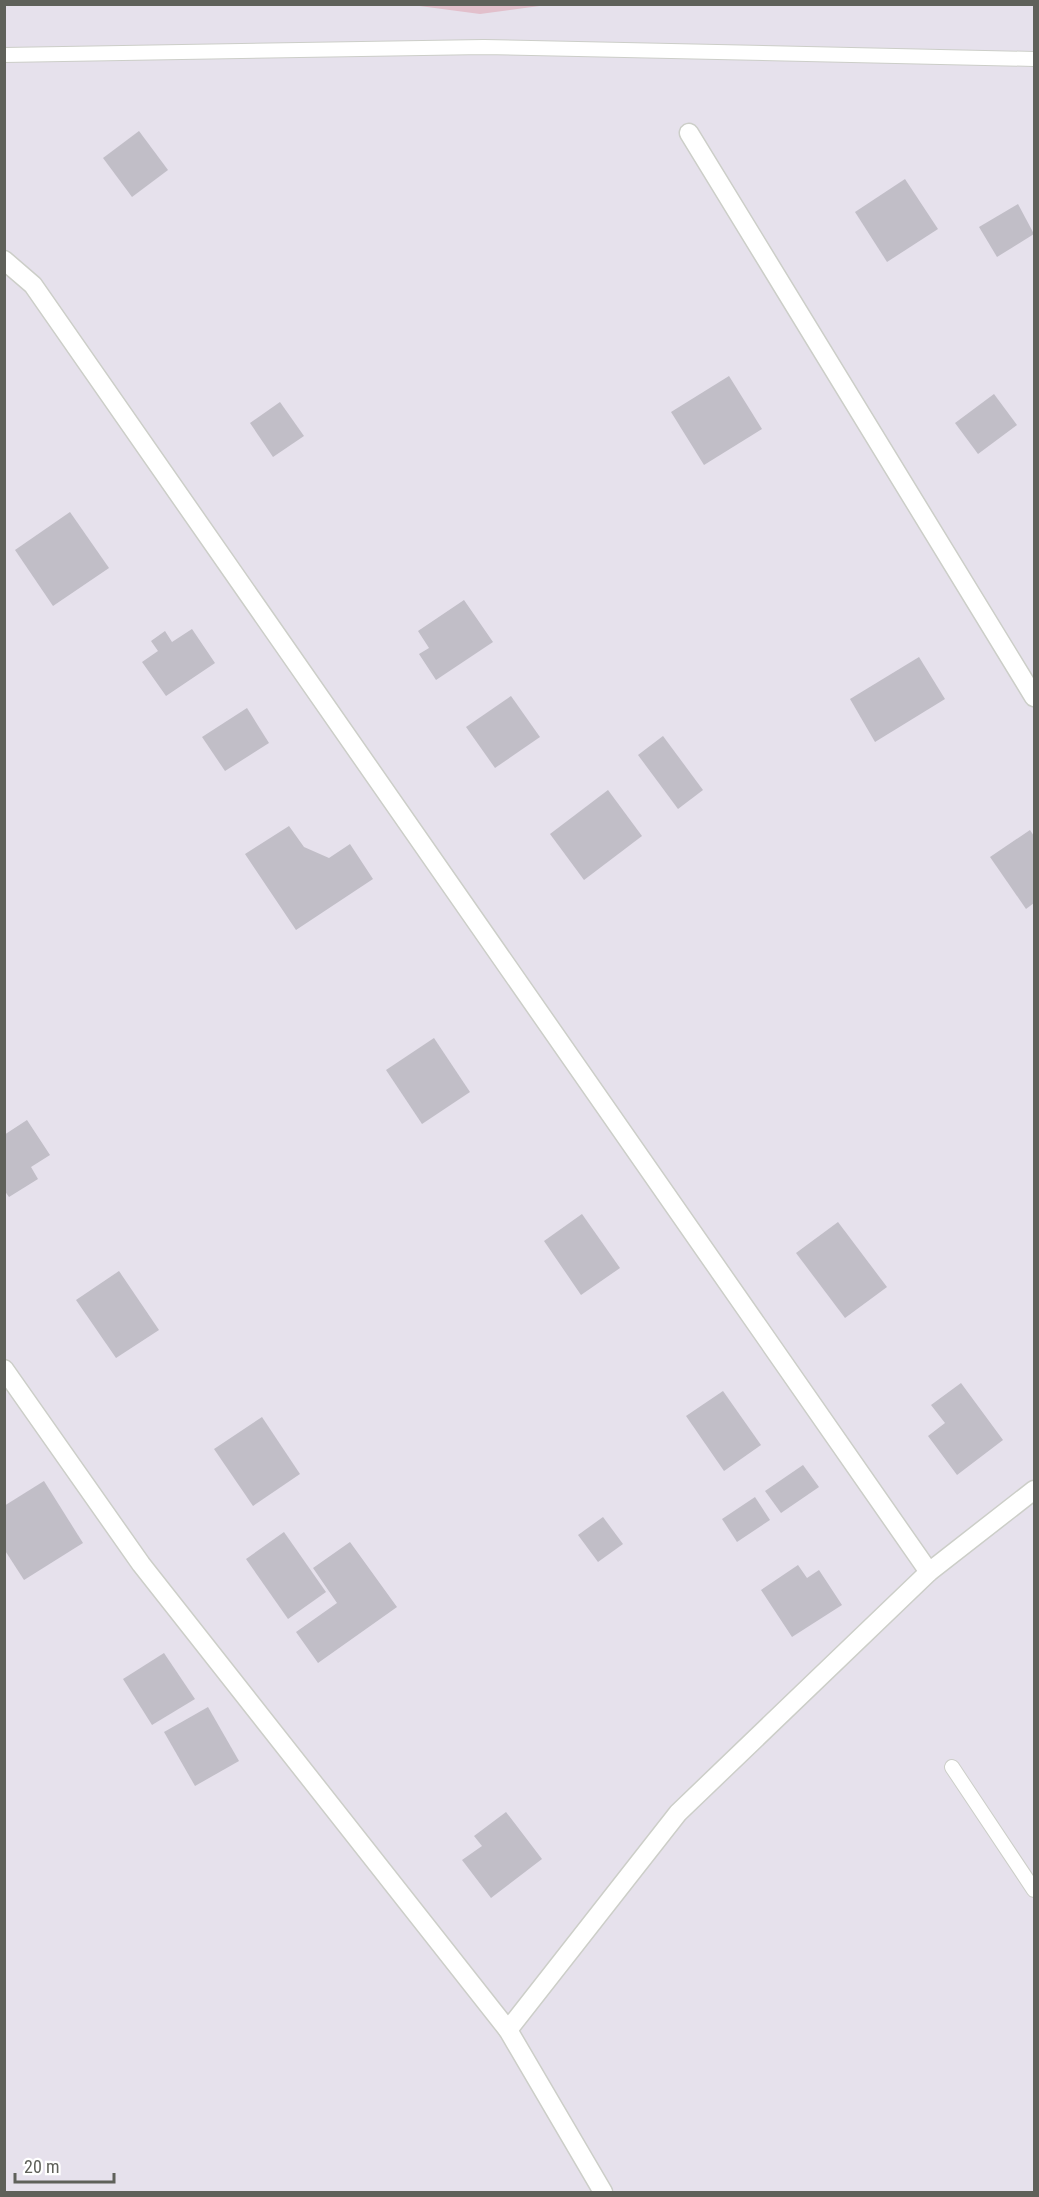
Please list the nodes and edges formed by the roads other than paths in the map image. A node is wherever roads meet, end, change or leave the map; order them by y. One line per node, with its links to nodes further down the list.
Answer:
1 (4, 55): 2 (lane)
2 (1035, 59)
3 (689, 133): 5 (street)
4 (4, 260): 8 (street)
5 (1035, 697)
6 (4, 1369): 11 (street)
7 (1035, 1490): 8 (street)
8 (929, 1572): 11 (street)
9 (952, 1767): 10 (lane)
10 (1035, 1890)
11 (508, 2030): 12 (street)
12 (603, 2193)

